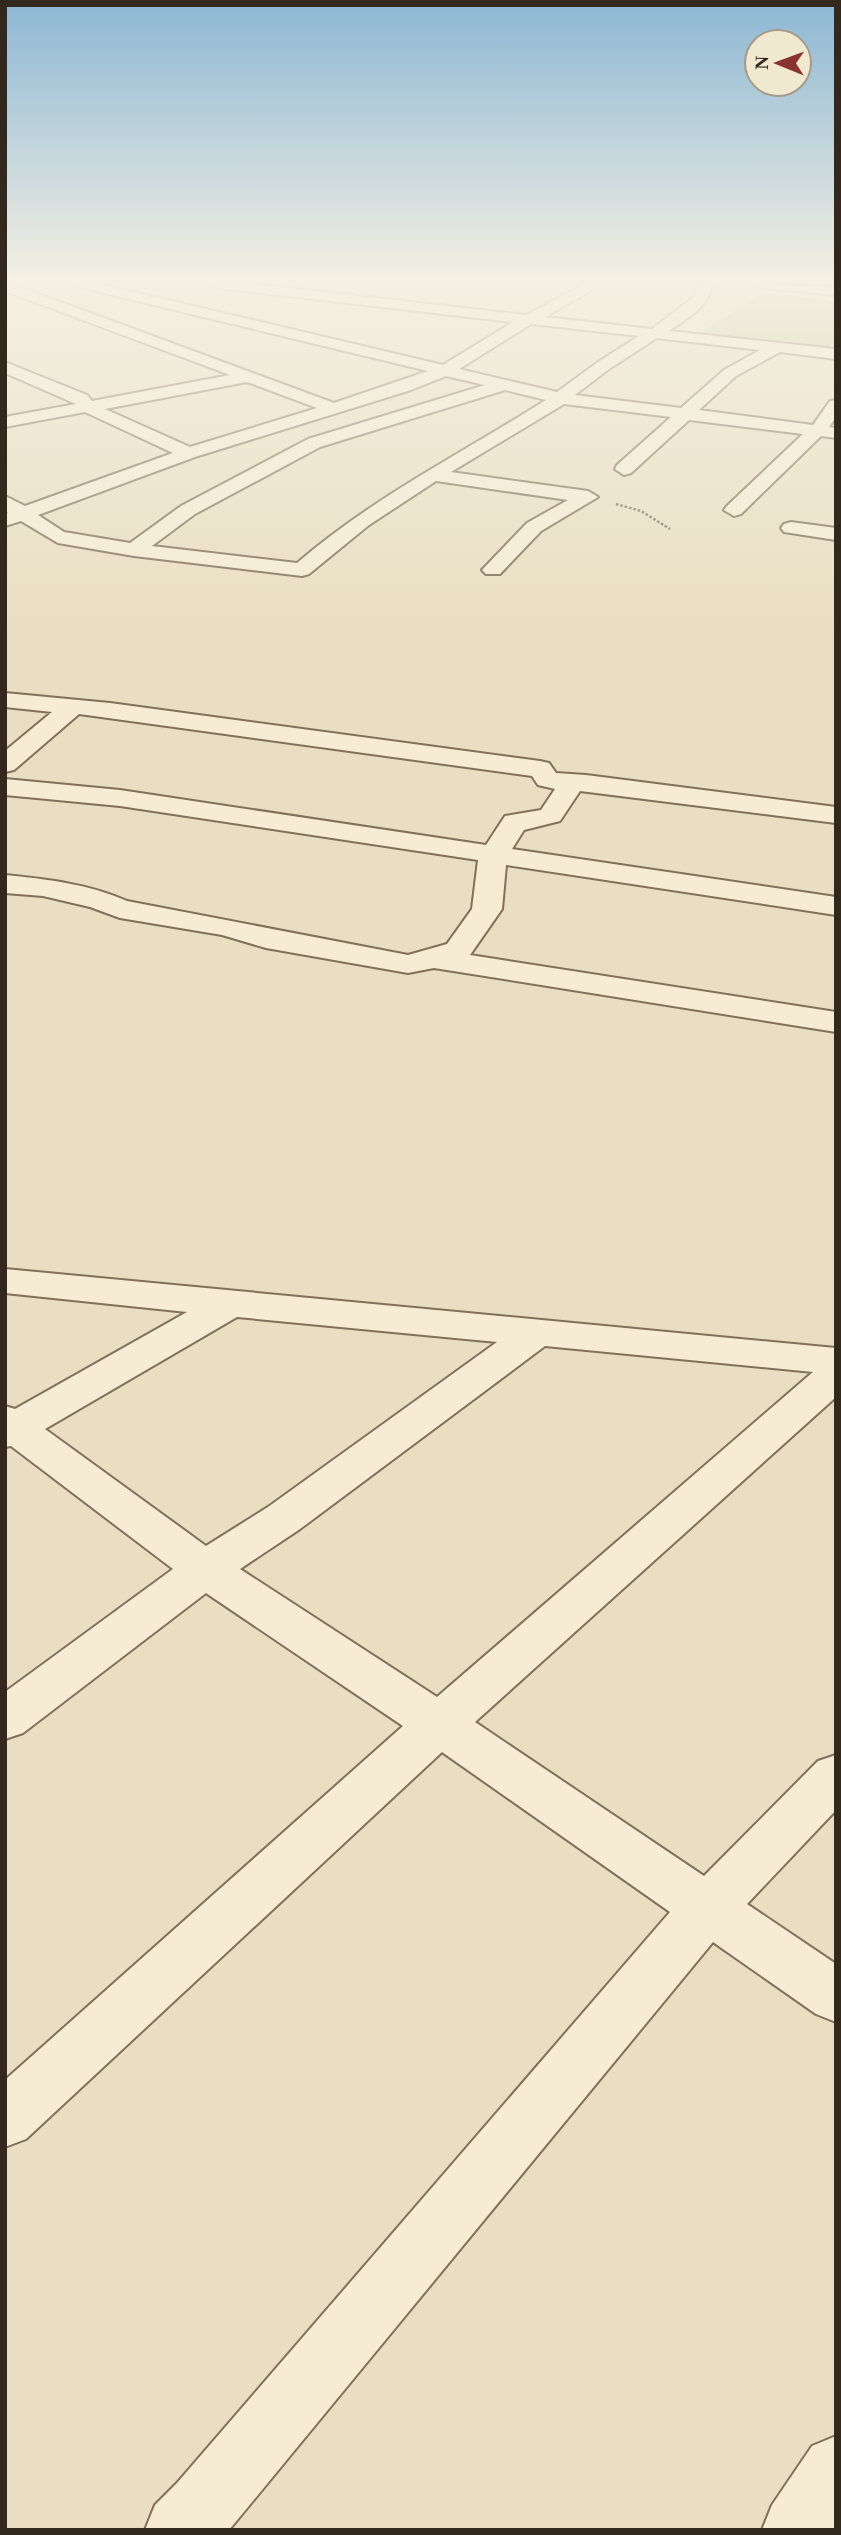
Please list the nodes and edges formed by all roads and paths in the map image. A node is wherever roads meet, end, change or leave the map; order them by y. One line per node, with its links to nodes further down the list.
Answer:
1 (84, 402): 11 (street)
2 (118, 402): 11 (street)
3 (317, 402): 10 (street)
4 (347, 402): 10 (street)
5 (446, 402): 25 (street)
6 (553, 402): 18 (street)
7 (595, 402): 12 (street)
8 (696, 402): 12 (street)
9 (836, 405): 14 (street)
10 (330, 407): 16 (street)
11 (89, 408): 13 (street); 16 (street)
12 (683, 413): 14 (street); 17 (street)
13 (5, 422)
14 (817, 431): 15 (street); 20 (street)
15 (836, 433)
16 (189, 453): 21 (street)
17 (624, 469)
18 (430, 475): 19 (street); 25 (street)
19 (587, 497): 23 (path); 26 (street)
20 (734, 510)
21 (11, 512): 25 (street)
22 (791, 528): 24 (street)
23 (670, 529)
24 (836, 534)
25 (134, 550)
26 (493, 570)
27 (5, 699): 28 (street)
28 (73, 707): 29 (street); 30 (street)
29 (5, 764)
30 (570, 784): 32 (street); 33 (street)
31 (5, 787): 33 (street)
32 (836, 815)
33 (493, 856): 35 (street); 36 (street)
34 (5, 884): 36 (street)
35 (836, 905)
36 (434, 959): 37 (street)
37 (836, 1022)
38 (5, 1281): 39 (street)
39 (228, 1306): 40 (street); 43 (street)
40 (539, 1331): 41 (street); 44 (street)
41 (836, 1360)
42 (836, 1374): 46 (street)
43 (9, 1426): 44 (street)
44 (205, 1569): 45 (street); 46 (street)
45 (5, 1719)
46 (439, 1724): 48 (street); 50 (street)
47 (836, 1776): 48 (street)
48 (707, 1909): 49 (street); 52 (street)
49 (836, 1996)
50 (5, 2119)
51 (836, 2470): 53 (street)
52 (180, 2530)
53 (797, 2530)

